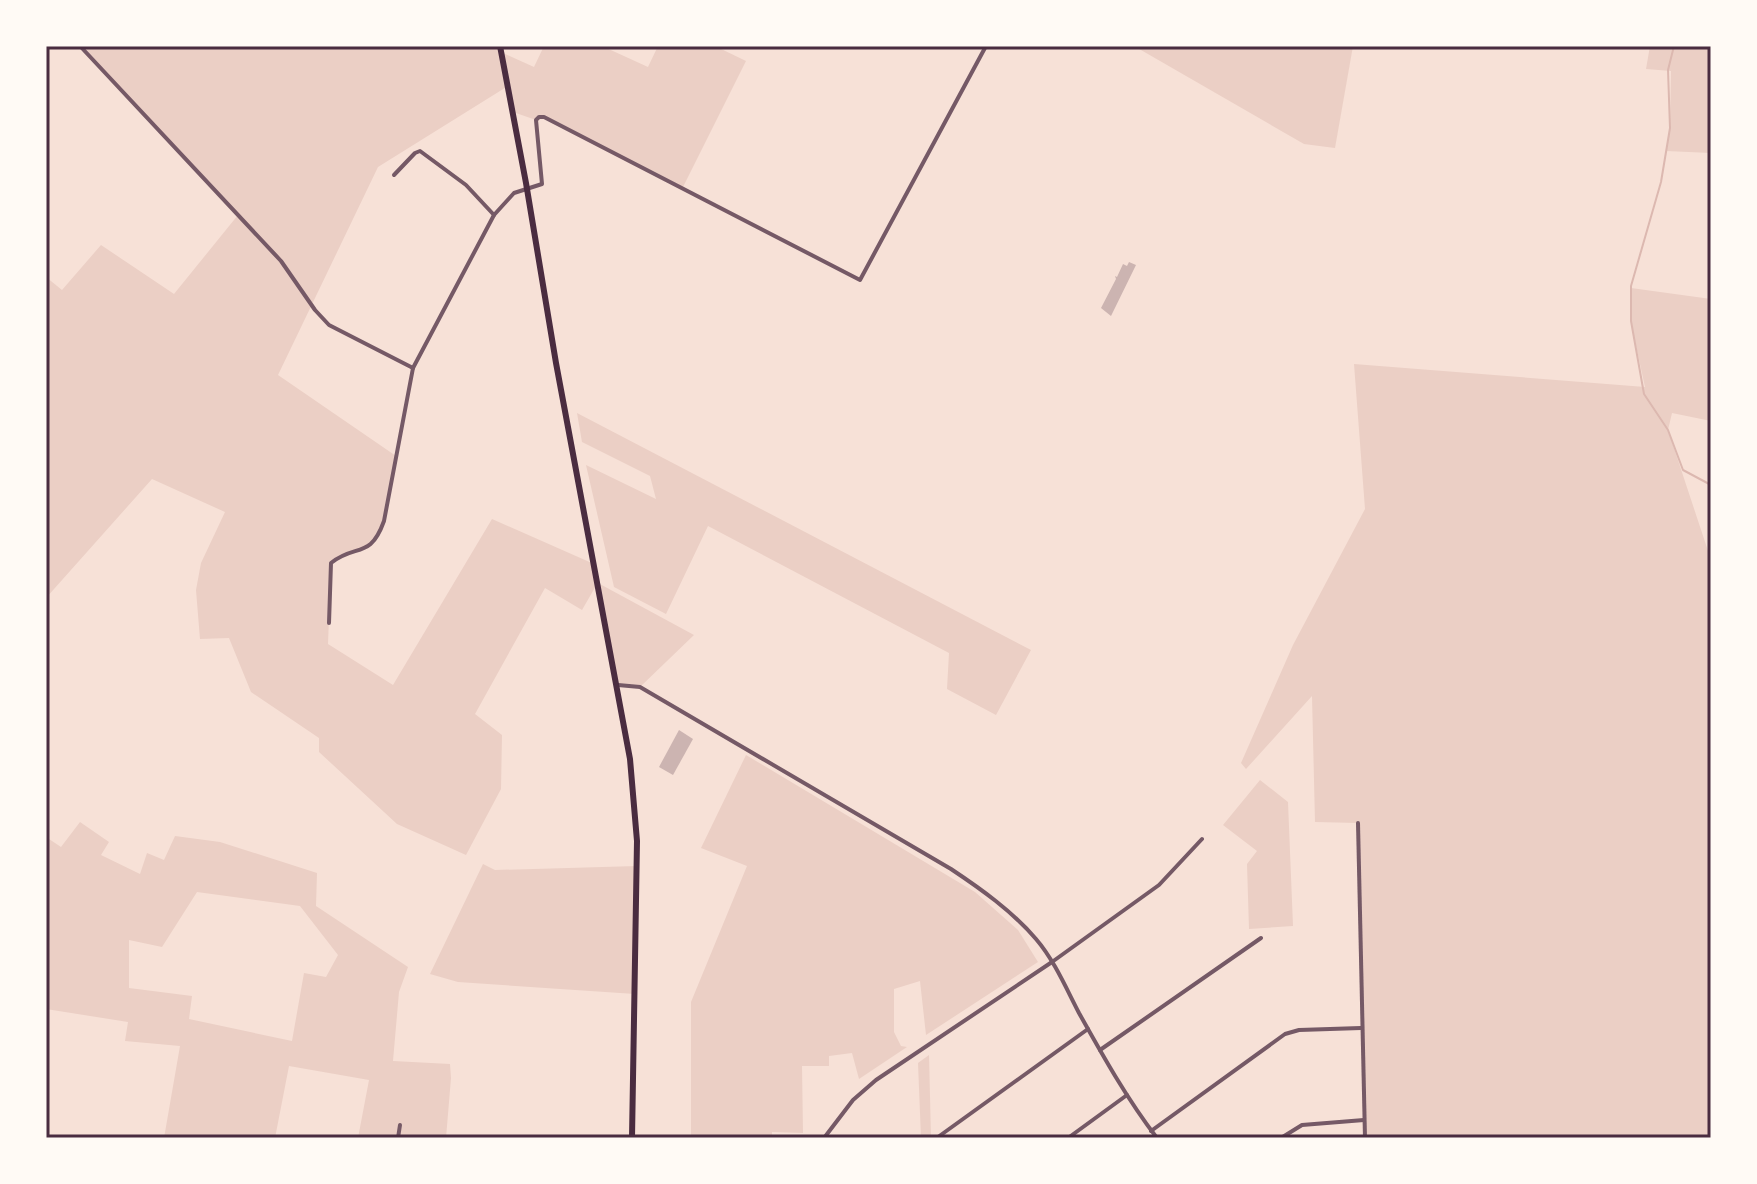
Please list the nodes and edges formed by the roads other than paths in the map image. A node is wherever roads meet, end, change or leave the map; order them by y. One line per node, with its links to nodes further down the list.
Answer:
1 (80, 46): 7 (street)
2 (500, 46): 5 (main road)
3 (986, 46): 5 (street)
4 (394, 175): 6 (street)
5 (527, 189): 6 (street); 9 (main road)
6 (494, 215): 7 (street)
7 (413, 368): 8 (street)
8 (329, 623)
9 (618, 685): 13 (street); 23 (main road)
10 (1358, 823): 14 (street)
11 (1202, 839): 13 (street)
12 (1261, 938): 16 (street)
13 (1052, 962): 15 (street); 24 (street)
14 (1362, 1028): 18 (street); 20 (street)
15 (1088, 1029): 16 (street); 21 (street)
16 (1100, 1050): 17 (street)
17 (1127, 1095): 20 (street); 25 (street)
18 (1364, 1120): 27 (street); 28 (street)
19 (400, 1125): 22 (street)
20 (1151, 1131): 26 (street)
21 (938, 1137)
22 (398, 1138)
23 (632, 1138)
24 (824, 1138)
25 (1068, 1138)
26 (1157, 1138)
27 (1281, 1138)
28 (1365, 1138)

